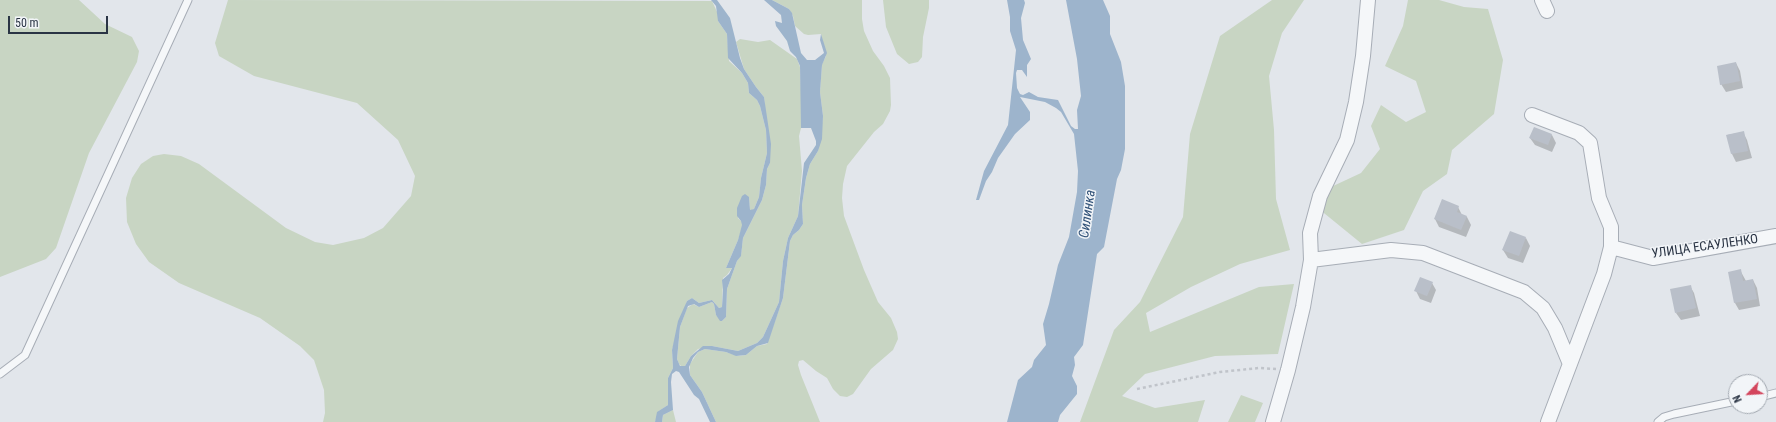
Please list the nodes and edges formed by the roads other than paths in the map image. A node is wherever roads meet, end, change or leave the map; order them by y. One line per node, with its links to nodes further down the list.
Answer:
1 (188, 0): 8 (lane)
2 (1368, 0): 6 (street)
3 (1532, 115): 5 (street)
4 (1776, 236): 5 (street, УЛИЦА ЕСАУЛЕНКО)
5 (1612, 247): 7 (street)
6 (1311, 260): 7 (street); 10 (street)
7 (1570, 364): 11 (street)
8 (0, 374)
9 (1728, 403): 12 (lane)
10 (1273, 422)
11 (1548, 422)
12 (1658, 422)

